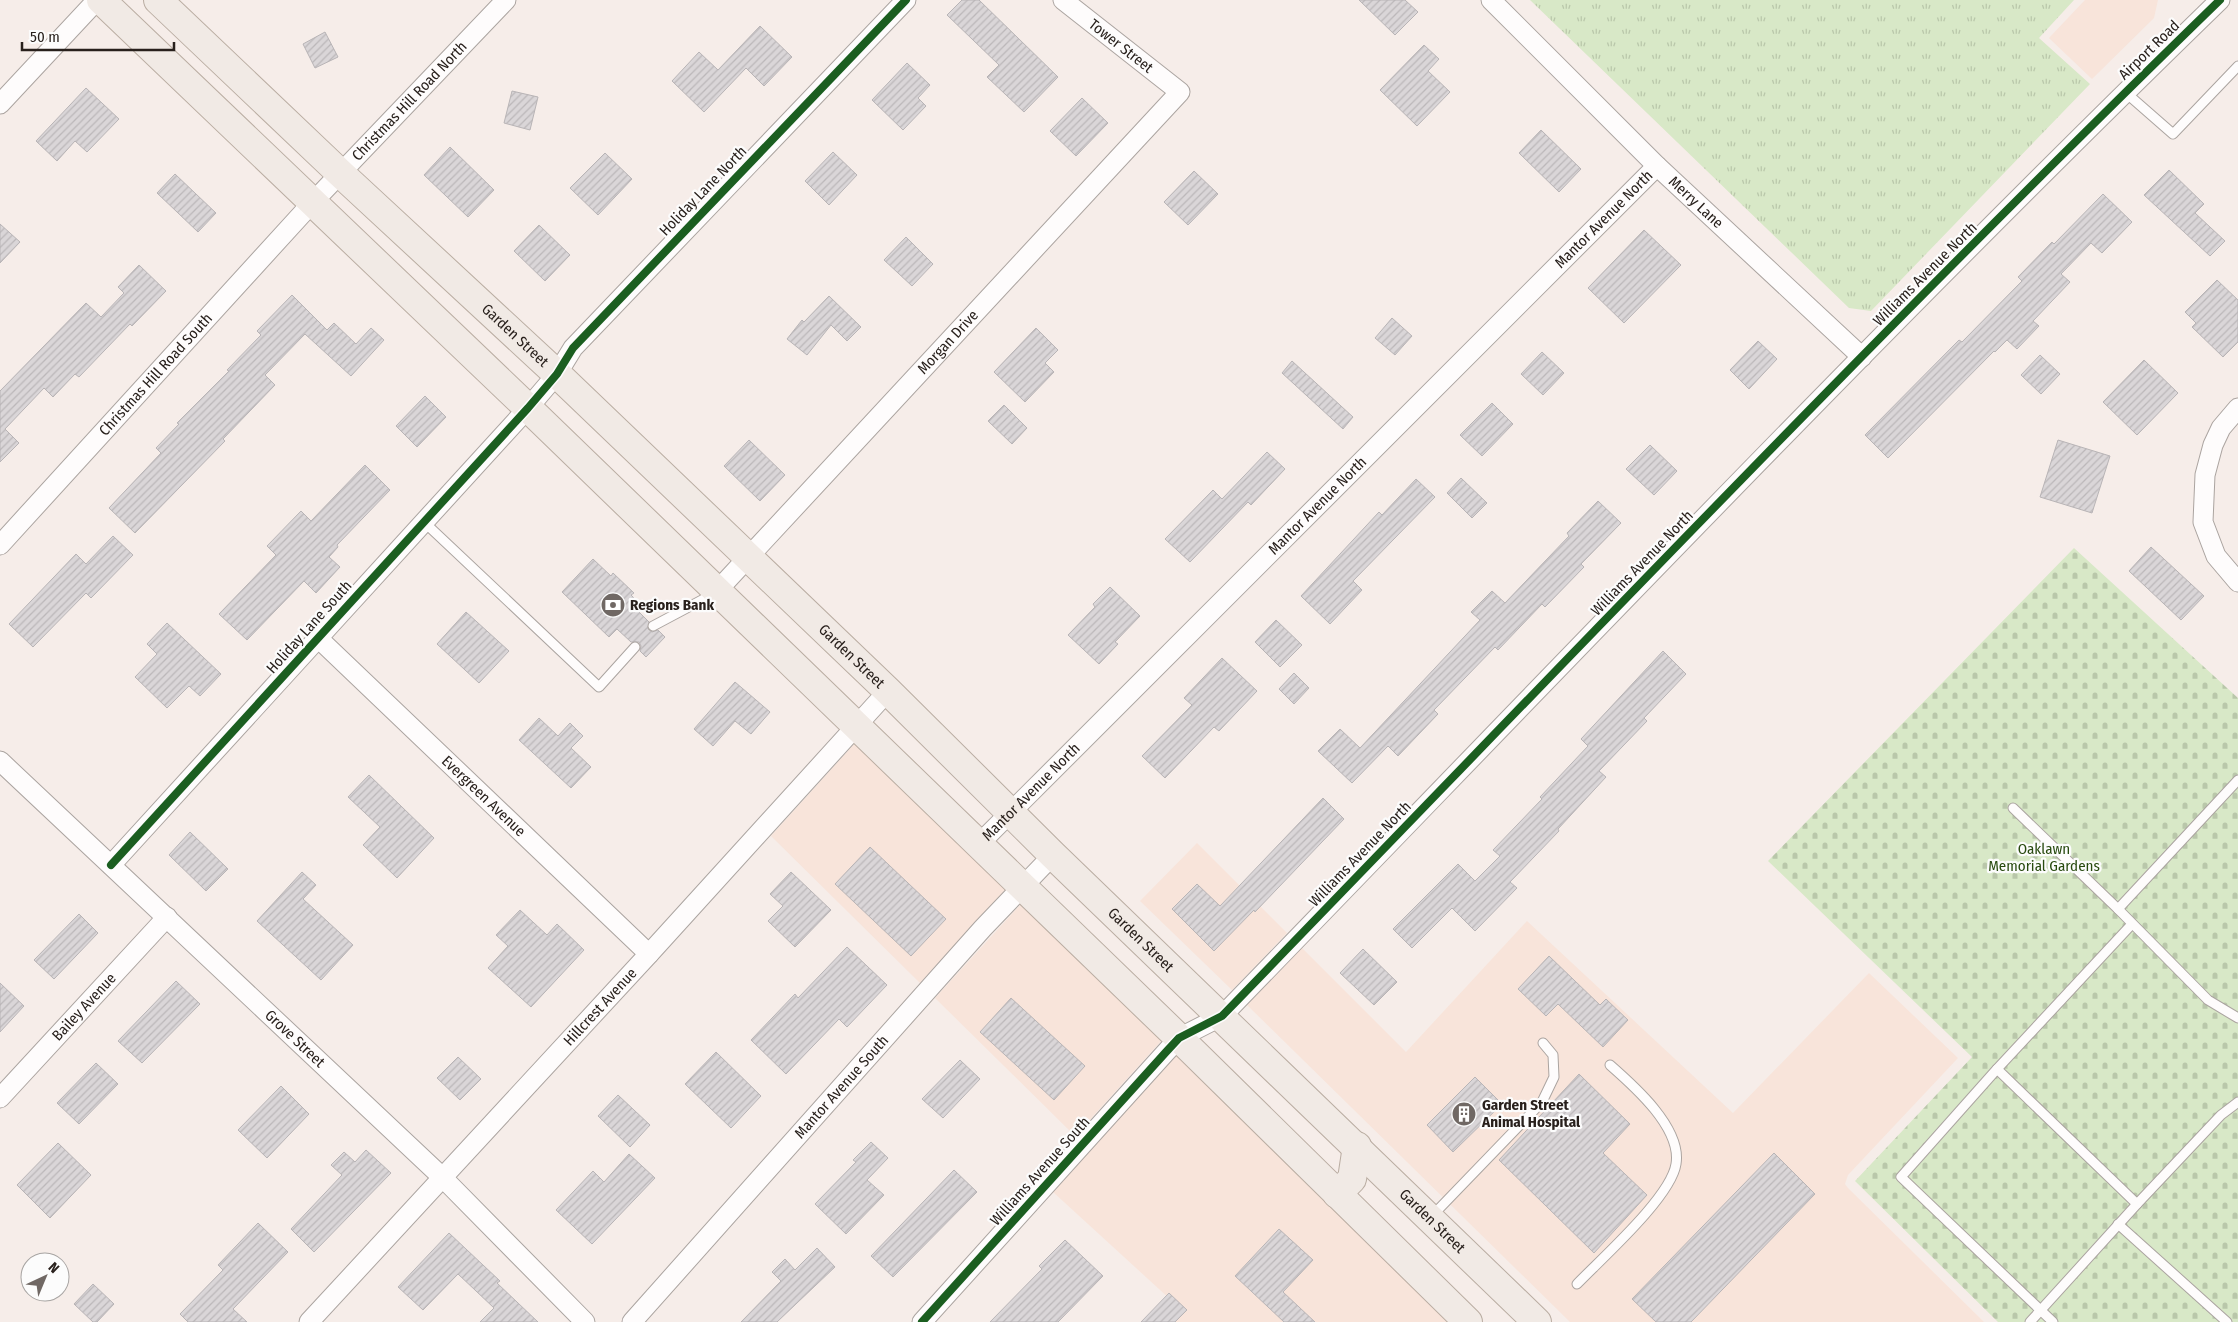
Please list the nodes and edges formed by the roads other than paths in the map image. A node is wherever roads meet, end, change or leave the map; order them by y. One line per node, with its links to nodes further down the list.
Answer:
1 (97, 0): 12 (street)
2 (102, 0): 15 (main road)
3 (158, 0): 14 (main road, Garden Street)
4 (506, 0): 14 (street, Christmas Hill Road North)
5 (906, 0): 17 (street, Holiday Lane North)
6 (1063, 0): 10 (street, Tower Street)
7 (1491, 0): 13 (street, Merry Lane)
8 (2220, 0): 11 (street, Airport Road)
9 (2238, 66): 11 (lane)
10 (1180, 92): 22 (street, Morgan Drive)
11 (2122, 95): 16 (street, Williams Avenue North)
12 (0, 104)
13 (1657, 166): 16 (street, Merry Lane); 33 (street, Mantor Avenue North)
14 (340, 173): 15 (street, Christmas Hill Road North); 17 (main road, Garden Street)
15 (312, 203): 18 (main road); 21 (street, Christmas Hill Road South)
16 (1862, 357): 42 (street, Williams Avenue North)
17 (557, 374): 18 (street, Holiday Lane North); 22 (main road, Garden Street)
18 (528, 408): 20 (street, Holiday Lane South); 24 (main road)
19 (2238, 408): 23 (street)
20 (423, 521): 26 (street, Holiday Lane South); 27 (lane)
21 (0, 545)
22 (748, 558): 24 (street, Morgan Drive); 28 (main road, Garden Street)
23 (2238, 582)
24 (716, 592): 25 (lane); 29 (main road)
25 (653, 626)
26 (318, 638): 36 (street, Holiday Lane South); 41 (street, Evergreen Avenue)
27 (635, 647)
28 (888, 691): 29 (street, Hillcrest Avenue); 33 (main road, Garden Street)
29 (856, 727): 34 (main road); 41 (street, Hillcrest Avenue)
30 (0, 761): 36 (street, Grove Street)
31 (2238, 780): 38 (lane)
32 (2013, 808): 38 (lane)
33 (1010, 813): 34 (street, Mantor Avenue North); 35 (main road, Garden Street)
34 (978, 845): 37 (main road)
35 (1053, 855): 37 (street, Mantor Avenue South); 42 (main road, Garden Street)
36 (111, 865): 39 (street, Grove Street)
37 (1022, 887): 44 (main road); 60 (street, Mantor Avenue South)
38 (2118, 909): 40 (lane)
39 (167, 917): 48 (street, Bailey Avenue); 51 (street, Grove Street)
40 (2132, 924): 43 (lane); 47 (lane)
41 (649, 954): 51 (street, Hillcrest Avenue)
42 (1222, 1016): 44 (street, Williams Avenue North); 50 (main road, Garden Street)
43 (2238, 1018)
44 (1179, 1038): 52 (main road); 61 (street, Williams Avenue South)
45 (1543, 1044): 54 (lane)
46 (1610, 1065): 56 (lane)
47 (1997, 1069): 53 (lane); 57 (lane)
48 (0, 1098)
49 (2238, 1102): 53 (lane)
50 (1357, 1146): 52 (main road); 54 (main road, Garden Street)
51 (442, 1177): 58 (street, Hillcrest Avenue); 59 (street, Grove Street)
52 (1337, 1194): 62 (main road)
53 (2137, 1204): 55 (lane)
54 (1430, 1218): 63 (main road, Garden Street)
55 (2118, 1224): 57 (lane); 66 (lane)
56 (1577, 1284)
57 (2040, 1310): 64 (lane); 65 (lane)
58 (309, 1322)
59 (585, 1322)
60 (632, 1322)
61 (922, 1322)
62 (1468, 1322)
63 (1537, 1322)
64 (2030, 1322)
65 (2053, 1322)
66 (2226, 1322)

